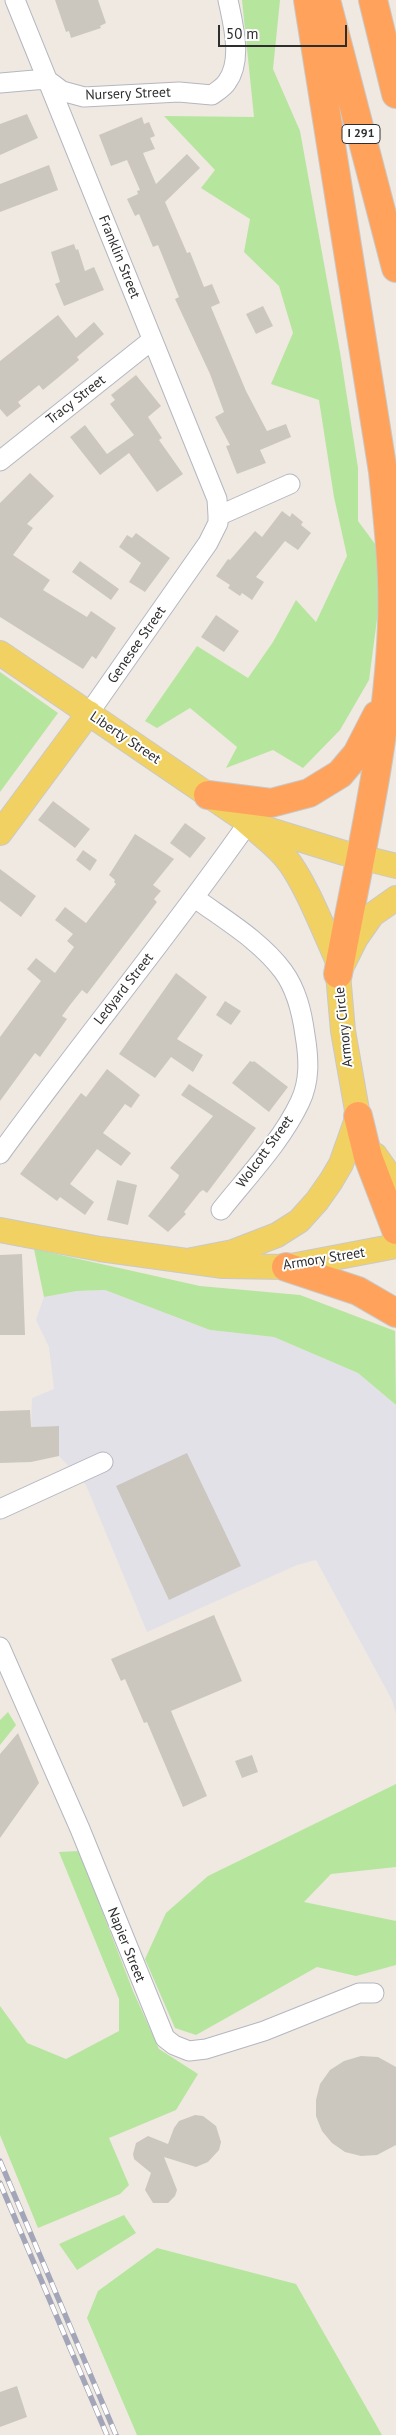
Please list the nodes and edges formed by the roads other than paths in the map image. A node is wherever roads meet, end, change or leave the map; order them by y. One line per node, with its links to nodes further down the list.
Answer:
1 (15, 0): 6 (street, Franklin Street)
2 (228, 0): 6 (street, Nursery Street)
3 (308, 0): 15 (highway)
4 (326, 0): 9 (highway, I 291)
5 (373, 0): 8 (highway)
6 (46, 79): 7 (street); 10 (street, Franklin Street)
7 (0, 83)
8 (396, 94)
9 (396, 268)
10 (152, 340): 11 (street, Tracy Street); 13 (street, Franklin Street)
11 (0, 461)
12 (290, 484): 13 (street)
13 (218, 516): 16 (street, Genesee Street)
14 (0, 653): 16 (main road, Liberty Street)
15 (386, 693): 17 (highway); 20 (highway)
16 (89, 713): 17 (main road, Liberty Street); 19 (main road, Genesee Street)
17 (208, 795): 18 (main road, Liberty Street)
18 (248, 823): 20 (main road, Liberty Street); 22 (street, Ledyard Street); 24 (main road, Liberty Street)
19 (0, 833)
20 (360, 857): 21 (main road, Liberty Street); 24 (highway)
21 (396, 866)
22 (195, 898): 26 (street, Ledyard Street); 28 (street, Wolcott Street)
23 (396, 898): 24 (main road, Armory Circle)
24 (339, 970): 25 (main road, Armory Circle)
25 (359, 1123): 27 (main road, Armory Circle); 30 (highway); 32 (main road, Armory Street)
26 (0, 1154)
27 (396, 1185)
28 (221, 1210)
29 (0, 1230): 32 (main road, Armory Street)
30 (396, 1230)
31 (396, 1246): 33 (main road, Armory Street)
32 (192, 1260): 33 (main road, Armory Street)
33 (286, 1267): 34 (highway)
34 (396, 1313)
35 (103, 1462): 36 (street)
36 (0, 1509)
37 (0, 1647): 38 (street, Napier Street)
38 (374, 1993)

